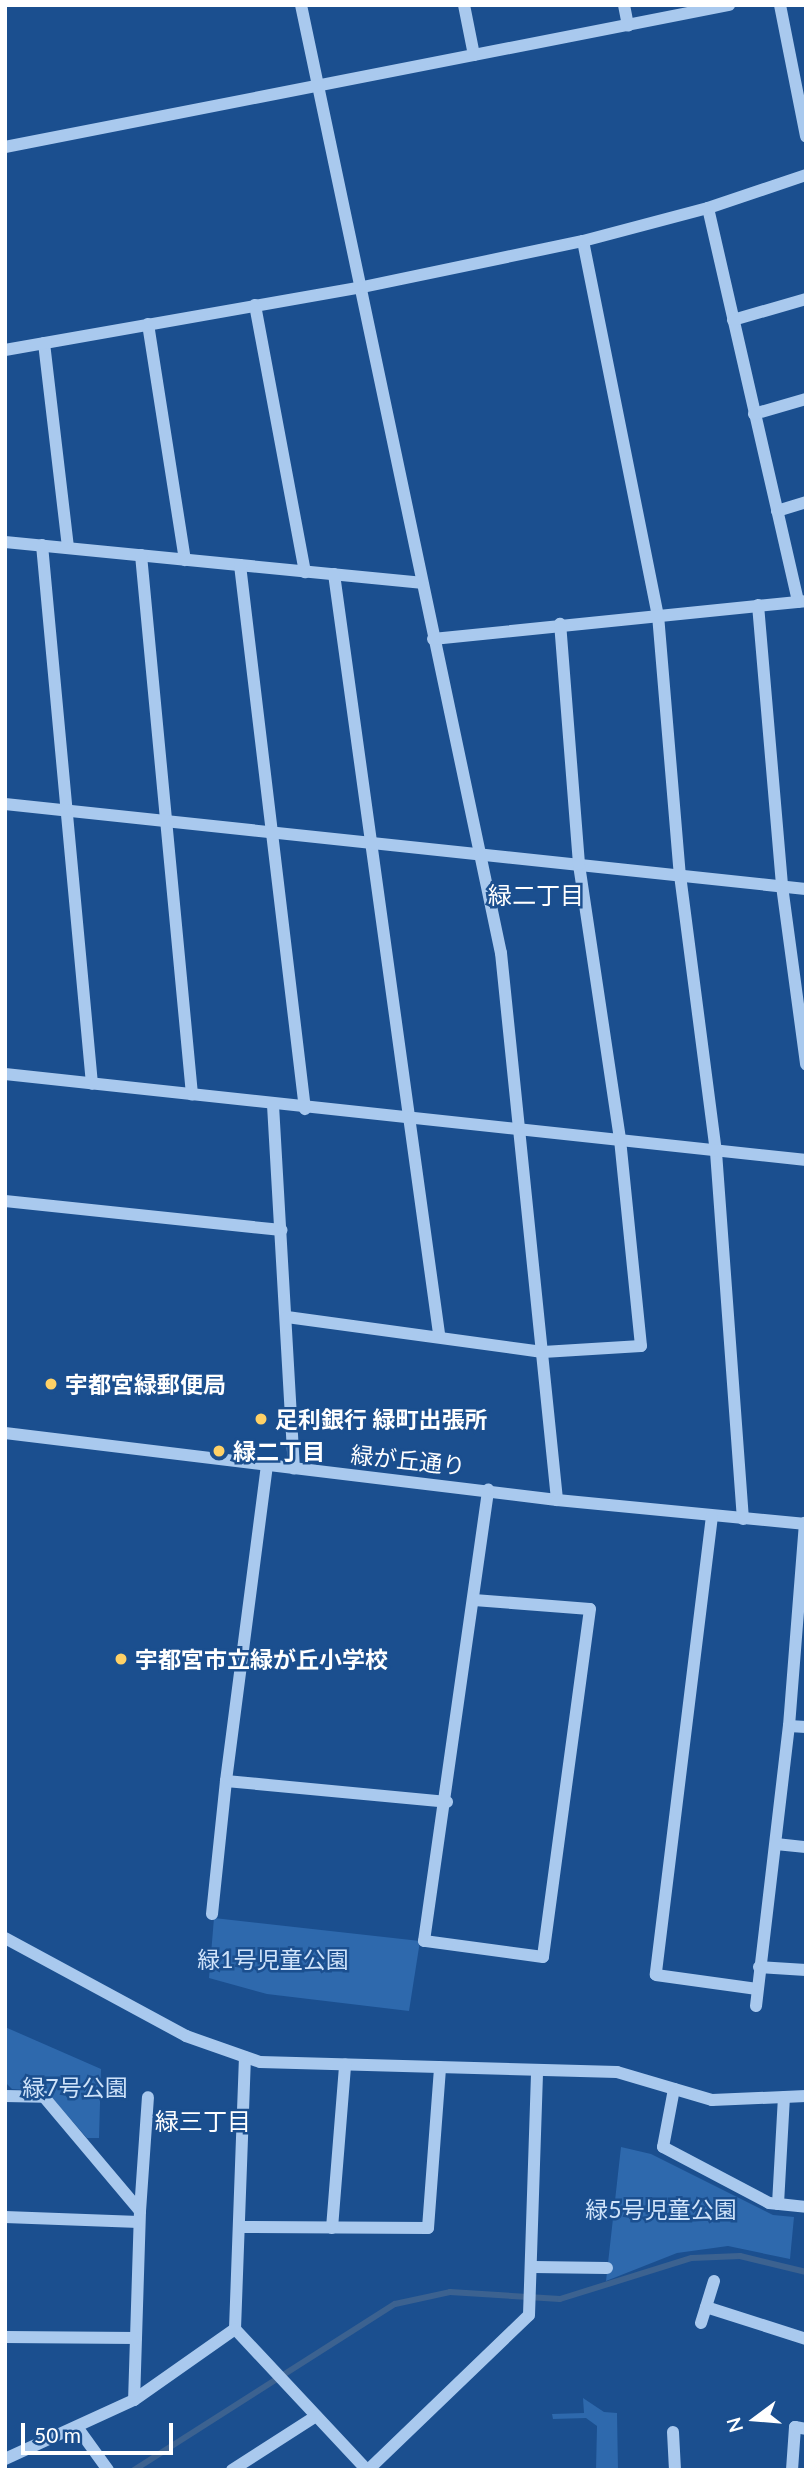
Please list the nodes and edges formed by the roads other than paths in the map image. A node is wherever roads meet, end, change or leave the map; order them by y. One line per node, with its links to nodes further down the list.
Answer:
1 (301, 5): 8 (street)
2 (464, 5): 7 (street)
3 (624, 5): 6 (street)
4 (729, 5): 6 (street)
5 (780, 5): 9 (street)
6 (628, 26): 7 (street)
7 (474, 55): 8 (street)
8 (317, 88): 10 (street); 14 (street)
9 (806, 136)
10 (5, 148)
11 (806, 174): 12 (street)
12 (708, 208): 13 (street); 17 (street)
13 (583, 241): 14 (street); 36 (street)
14 (358, 288): 16 (street); 33 (street)
15 (806, 299): 17 (street)
16 (255, 305): 18 (street); 31 (street)
17 (733, 320): 22 (street)
18 (148, 324): 19 (street); 29 (street)
19 (44, 343): 20 (street); 27 (street)
20 (5, 350)
21 (806, 399): 22 (street)
22 (754, 414): 24 (street)
23 (806, 502): 24 (street)
24 (776, 511): 34 (street)
25 (5, 542): 26 (street)
26 (42, 545): 27 (street); 40 (street)
27 (68, 548): 28 (street)
28 (141, 555): 29 (street); 41 (street)
29 (186, 560): 30 (street)
30 (240, 565): 31 (street); 42 (street)
31 (305, 572): 32 (street)
32 (334, 574): 33 (street); 43 (street)
33 (421, 583): 38 (street)
34 (802, 601): 35 (street)
35 (758, 605): 36 (street); 47 (street)
36 (658, 615): 37 (street); 46 (street)
37 (561, 624): 38 (street); 45 (street)
38 (433, 639): 44 (street)
39 (5, 804): 40 (street)
40 (69, 811): 41 (street); 51 (street)
41 (169, 822): 42 (street); 52 (street)
42 (274, 832): 43 (street); 54 (street)
43 (371, 843): 44 (street); 55 (street)
44 (479, 854): 45 (street); 56 (street)
45 (579, 864): 46 (street); 57 (street)
46 (680, 875): 47 (street); 58 (street)
47 (782, 886): 48 (street); 49 (street)
48 (806, 888)
49 (806, 1064)
50 (5, 1074): 51 (street)
51 (92, 1084): 52 (street)
52 (192, 1095): 53 (street)
53 (273, 1105): 54 (street); 61 (street)
54 (305, 1109): 55 (street)
55 (413, 1120): 56 (street); 63 (street)
56 (517, 1129): 57 (street); 64 (street)
57 (620, 1139): 58 (street); 64 (street)
58 (716, 1152): 59 (street); 71 (street)
59 (806, 1160)
60 (5, 1201): 61 (street)
61 (281, 1230): 62 (street)
62 (287, 1317): 63 (street); 67 (street)
63 (439, 1334): 64 (street)
64 (543, 1352): 69 (street)
65 (5, 1433): 66 (street, 緑が丘通り)
66 (267, 1465): 67 (street, 緑が丘通り); 77 (street)
67 (294, 1468): 68 (street, 緑が丘通り)
68 (488, 1490): 69 (street, 緑が丘通り); 73 (street)
69 (557, 1500): 70 (street, 緑が丘通り)
70 (712, 1516): 71 (street, 緑が丘通り); 85 (street)
71 (743, 1519): 72 (street, 緑が丘通り)
72 (806, 1524): 74 (street)
73 (474, 1600): 78 (street); 78 (street)
74 (801, 1629): 75 (street)
75 (789, 1726): 76 (street); 79 (street)
76 (806, 1727)
77 (226, 1781): 78 (street); 81 (street)
78 (447, 1802)
79 (776, 1844): 80 (street); 83 (street)
80 (806, 1847)
81 (212, 1914)
82 (5, 1938): 87 (street)
83 (759, 1967): 84 (street); 85 (street)
84 (806, 1970)
85 (757, 1989): 86 (street)
86 (756, 2006)
87 (245, 2057): 88 (street); 100 (street)
88 (345, 2065): 89 (street); 101 (street)
89 (440, 2067): 90 (street); 101 (street)
90 (537, 2070): 91 (street); 102 (street)
91 (674, 2089): 95 (street); 96 (street)
92 (5, 2096): 98 (street)
93 (806, 2096): 95 (street)
94 (148, 2097): 98 (street)
95 (783, 2097): 96 (street)
96 (778, 2204): 97 (street)
97 (806, 2207)
98 (139, 2216): 99 (street); 109 (street)
99 (5, 2217)
100 (239, 2227): 101 (street); 107 (street)
101 (332, 2228)
102 (534, 2267): 103 (street); 119 (street)
103 (607, 2269)
104 (714, 2281): 105 (street)
105 (706, 2307): 106 (street); 110 (street)
106 (701, 2323)
107 (235, 2329): 111 (street); 112 (street)
108 (5, 2337): 109 (street)
109 (136, 2339): 111 (street)
110 (806, 2339)
111 (134, 2400): 113 (street)
112 (316, 2416): 118 (street); 119 (street)
113 (77, 2427): 116 (street); 117 (street)
114 (806, 2429): 121 (street)
115 (673, 2432): 120 (street)
116 (5, 2459)
117 (108, 2470)
118 (232, 2470)
119 (368, 2470)
120 (675, 2470)
121 (792, 2470)

